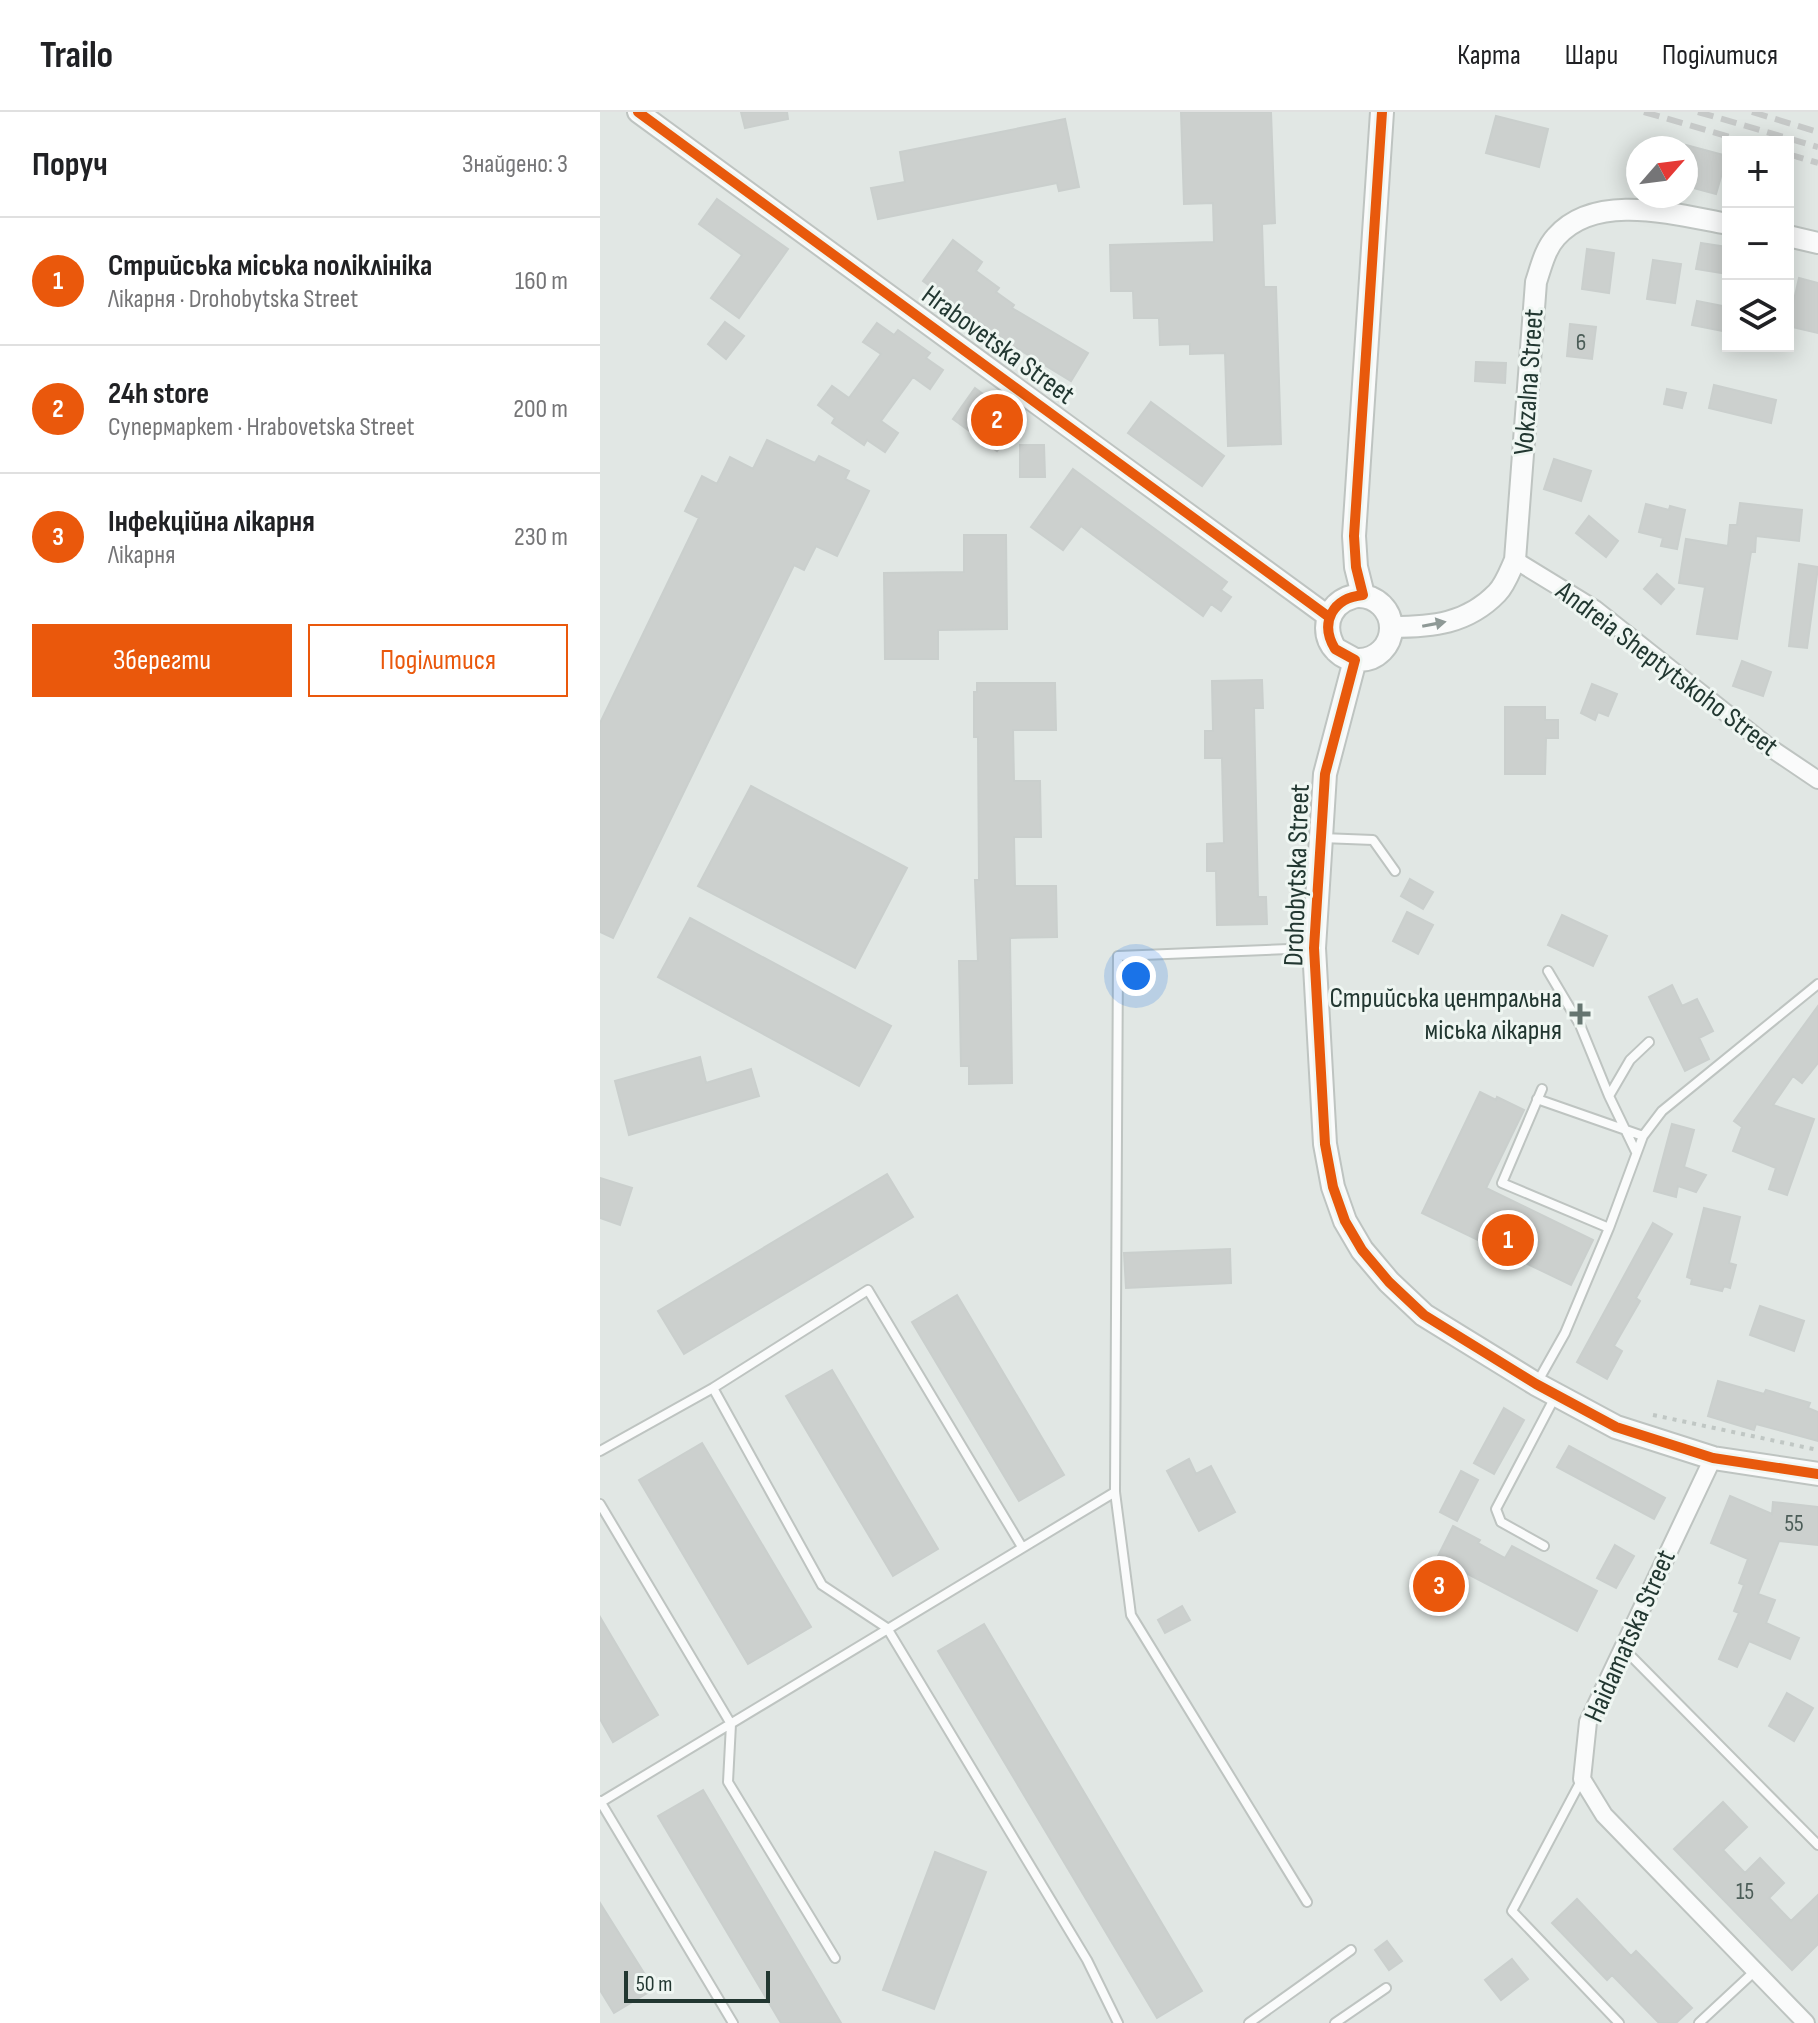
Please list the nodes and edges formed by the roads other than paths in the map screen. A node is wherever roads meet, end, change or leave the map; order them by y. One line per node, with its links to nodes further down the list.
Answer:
1 (638, 112): 8 (street, Hrabovetska Street)
2 (1382, 112): 7 (main road)
3 (1722, 223): 6 (street, Vokzalna Street)
4 (1794, 237): 5 (street)
5 (1818, 243)
6 (1515, 560): 9 (street, Vokzalna Street, one-way to 6); 11 (street, Andreia Sheptytskoho Street)
7 (1363, 595): 8 (main road); 9 (main road)
8 (1329, 617): 10 (main road)
9 (1392, 627): 10 (main road)
10 (1355, 660): 12 (main road, Drohobytska Street)
11 (1818, 780)
12 (1321, 838): 13 (lane); 14 (main road, Drohobytska Street)
13 (1395, 871)
14 (1314, 948): 25 (main road, Drohobytska Street); 31 (lane)
15 (1548, 971): 19 (lane)
16 (1818, 984): 22 (lane)
17 (1649, 1042): 19 (lane)
18 (1542, 1089): 20 (lane)
19 (1609, 1096): 21 (lane)
20 (1537, 1099): 21 (lane); 24 (lane)
21 (1625, 1130): 22 (lane); 23 (lane)
22 (1643, 1136): 23 (lane)
23 (1636, 1152): 24 (lane)
24 (1609, 1228): 25 (lane)
25 (1536, 1384): 27 (main road, Drohobytska Street)
26 (713, 1388): 28 (lane); 34 (lane); 35 (lane)
27 (1557, 1395): 29 (main road, Drohobytska Street); 33 (lane)
28 (600, 1451)
29 (1713, 1458): 30 (main road, Drohobytska Street); 36 (street, Haidamatska Street)
30 (1818, 1474)
31 (1115, 1492): 34 (lane); 41 (lane)
32 (600, 1504): 37 (lane)
33 (1544, 1546)
34 (1022, 1547): 35 (lane)
35 (887, 1628): 37 (lane); 47 (lane)
36 (1622, 1647): 38 (street, Haidamatska Street); 40 (lane)
37 (731, 1724): 39 (lane); 43 (lane)
38 (1582, 1779): 44 (street); 50 (lane)
39 (600, 1802): 46 (lane)
40 (1818, 1845)
41 (1307, 1902)
42 (1351, 1950): 48 (lane)
43 (835, 1958)
44 (1756, 1970): 51 (lane); 52 (street)
45 (1386, 1988): 49 (lane)
46 (733, 2023)
47 (1118, 2023)
48 (1249, 2023)
49 (1335, 2023)
50 (1619, 2023)
51 (1699, 2023)
52 (1806, 2023)

